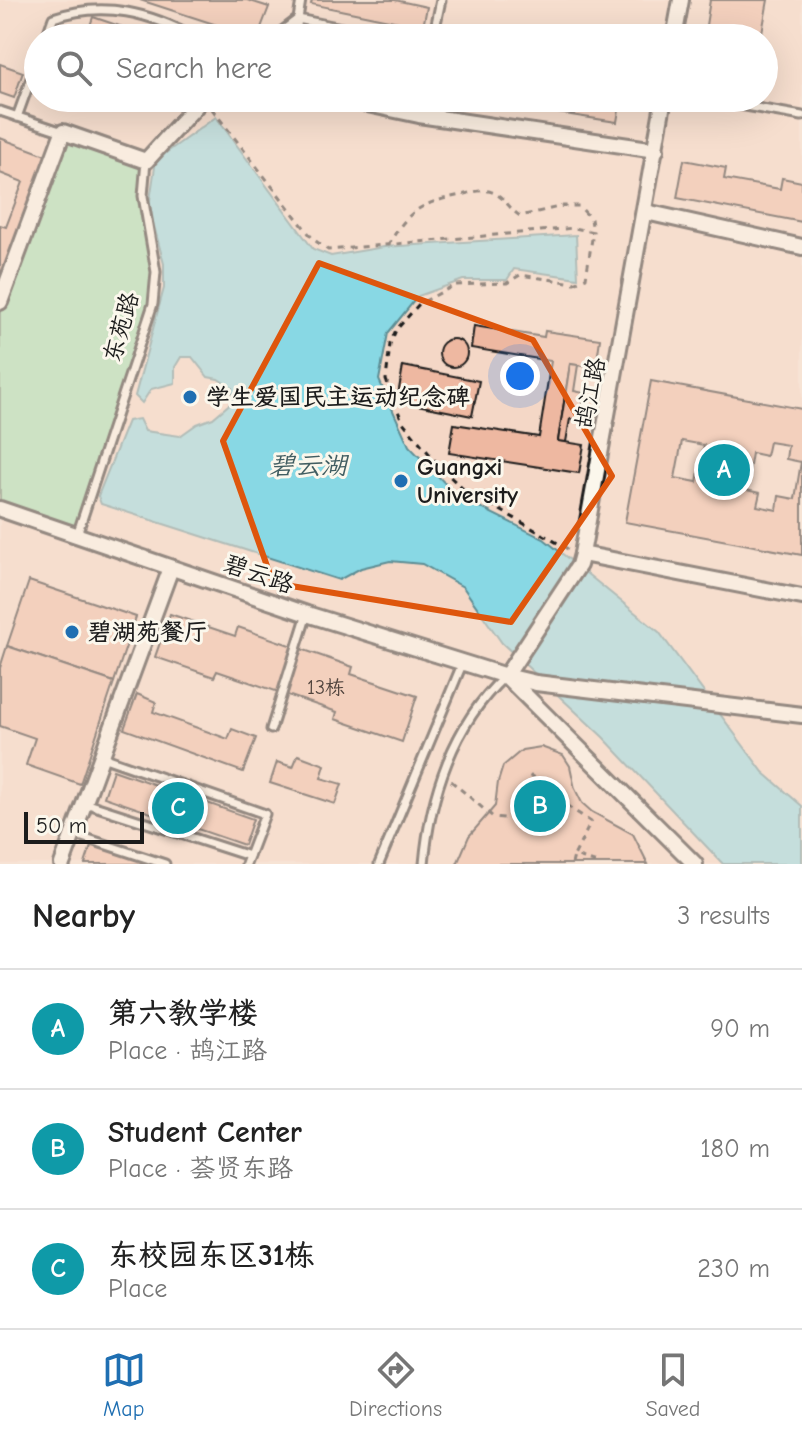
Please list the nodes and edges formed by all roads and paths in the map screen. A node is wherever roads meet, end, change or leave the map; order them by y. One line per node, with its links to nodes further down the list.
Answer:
1 (301, 0): 4 (lane)
2 (441, 0): 10 (lane)
3 (681, 0): 11 (street)
4 (298, 19): 7 (lane); 8 (lane); 9 (lane)
5 (51, 24): 6 (lane)
6 (172, 24)
7 (291, 24)
8 (297, 24)
9 (322, 24)
10 (436, 24)
11 (677, 24)
12 (24, 98): 22 (lane)
13 (0, 111): 22 (lane)
14 (194, 112): 25 (street)
15 (215, 112): 28 (path)
16 (405, 112): 20 (street)
17 (420, 112): 20 (lane)
18 (662, 112): 24 (street, 鸪江路)
19 (778, 112): 21 (lane)
20 (419, 115): 24 (street)
21 (802, 116)
22 (17, 117): 23 (lane)
23 (63, 132): 25 (street); 30 (street)
24 (656, 150): 26 (street, 鸪江路)
25 (146, 161): 32 (lane, 东苑路)
26 (646, 212): 29 (street); 33 (street, 鸪江路)
27 (593, 232): 28 (path); 28 (path); 33 (path)
28 (388, 246)
29 (802, 247)
30 (0, 302)
31 (0, 509): 32 (street, 碧云路)
32 (77, 535): 34 (street, 碧云路)
33 (580, 559): 35 (street); 38 (street, 鸪江路)
34 (171, 568): 36 (street, 碧云路); 41 (street)
35 (802, 597)
36 (307, 614): 37 (street, 碧云路); 40 (lane)
37 (463, 662): 38 (street, 碧云路); 49 (lane)
38 (506, 676): 39 (street, 碧云路); 42 (lane); 53 (street)
39 (802, 715)
40 (271, 729)
41 (102, 757): 43 (street); 46 (lane)
42 (441, 774): 45 (path); 50 (lane)
43 (85, 803): 44 (street); 46 (lane)
44 (73, 834): 47 (street); 48 (lane)
45 (574, 856): 51 (path); 52 (path)
46 (248, 860)
47 (62, 864)
48 (165, 864)
49 (379, 864)
50 (424, 864)
51 (572, 864)
52 (601, 864)
53 (695, 864)

